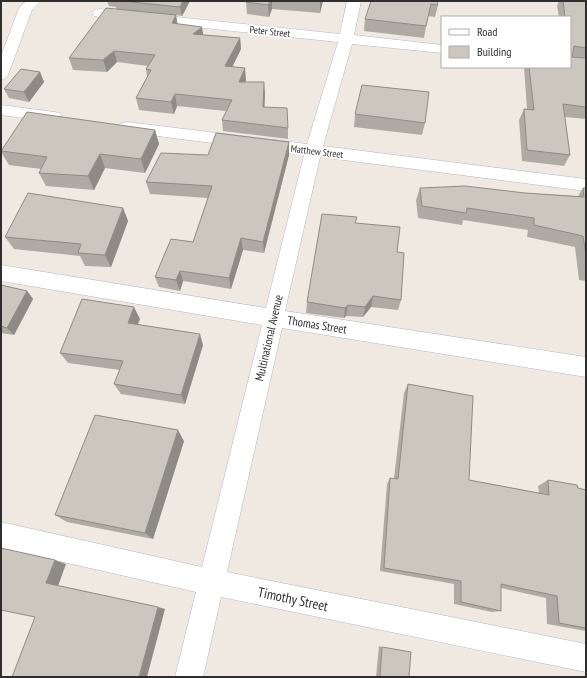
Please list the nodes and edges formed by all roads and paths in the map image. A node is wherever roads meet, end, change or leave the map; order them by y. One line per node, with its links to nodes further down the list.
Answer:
1 (34, 1): 6 (street)
2 (354, 1): 4 (street, Multinational Avenue)
3 (99, 13): 4 (street, Peter Street)
4 (346, 38): 5 (street, Peter Street); 10 (street, Multinational Avenue)
5 (441, 49)
6 (1, 75)
7 (1, 110): 8 (street)
8 (71, 120)
9 (111, 124): 10 (street, Matthew Street)
10 (313, 150): 11 (street, Matthew Street); 13 (street, Multinational Avenue)
11 (586, 185)
12 (1, 273): 13 (street, Thomas Street)
13 (273, 318): 14 (street, Thomas Street); 16 (street, Multinational Avenue)
14 (586, 367)
15 (1, 535): 16 (street, Timothy Street)
16 (211, 582): 17 (street, Timothy Street); 18 (street, Multinational Avenue)
17 (586, 658)
18 (189, 677)

